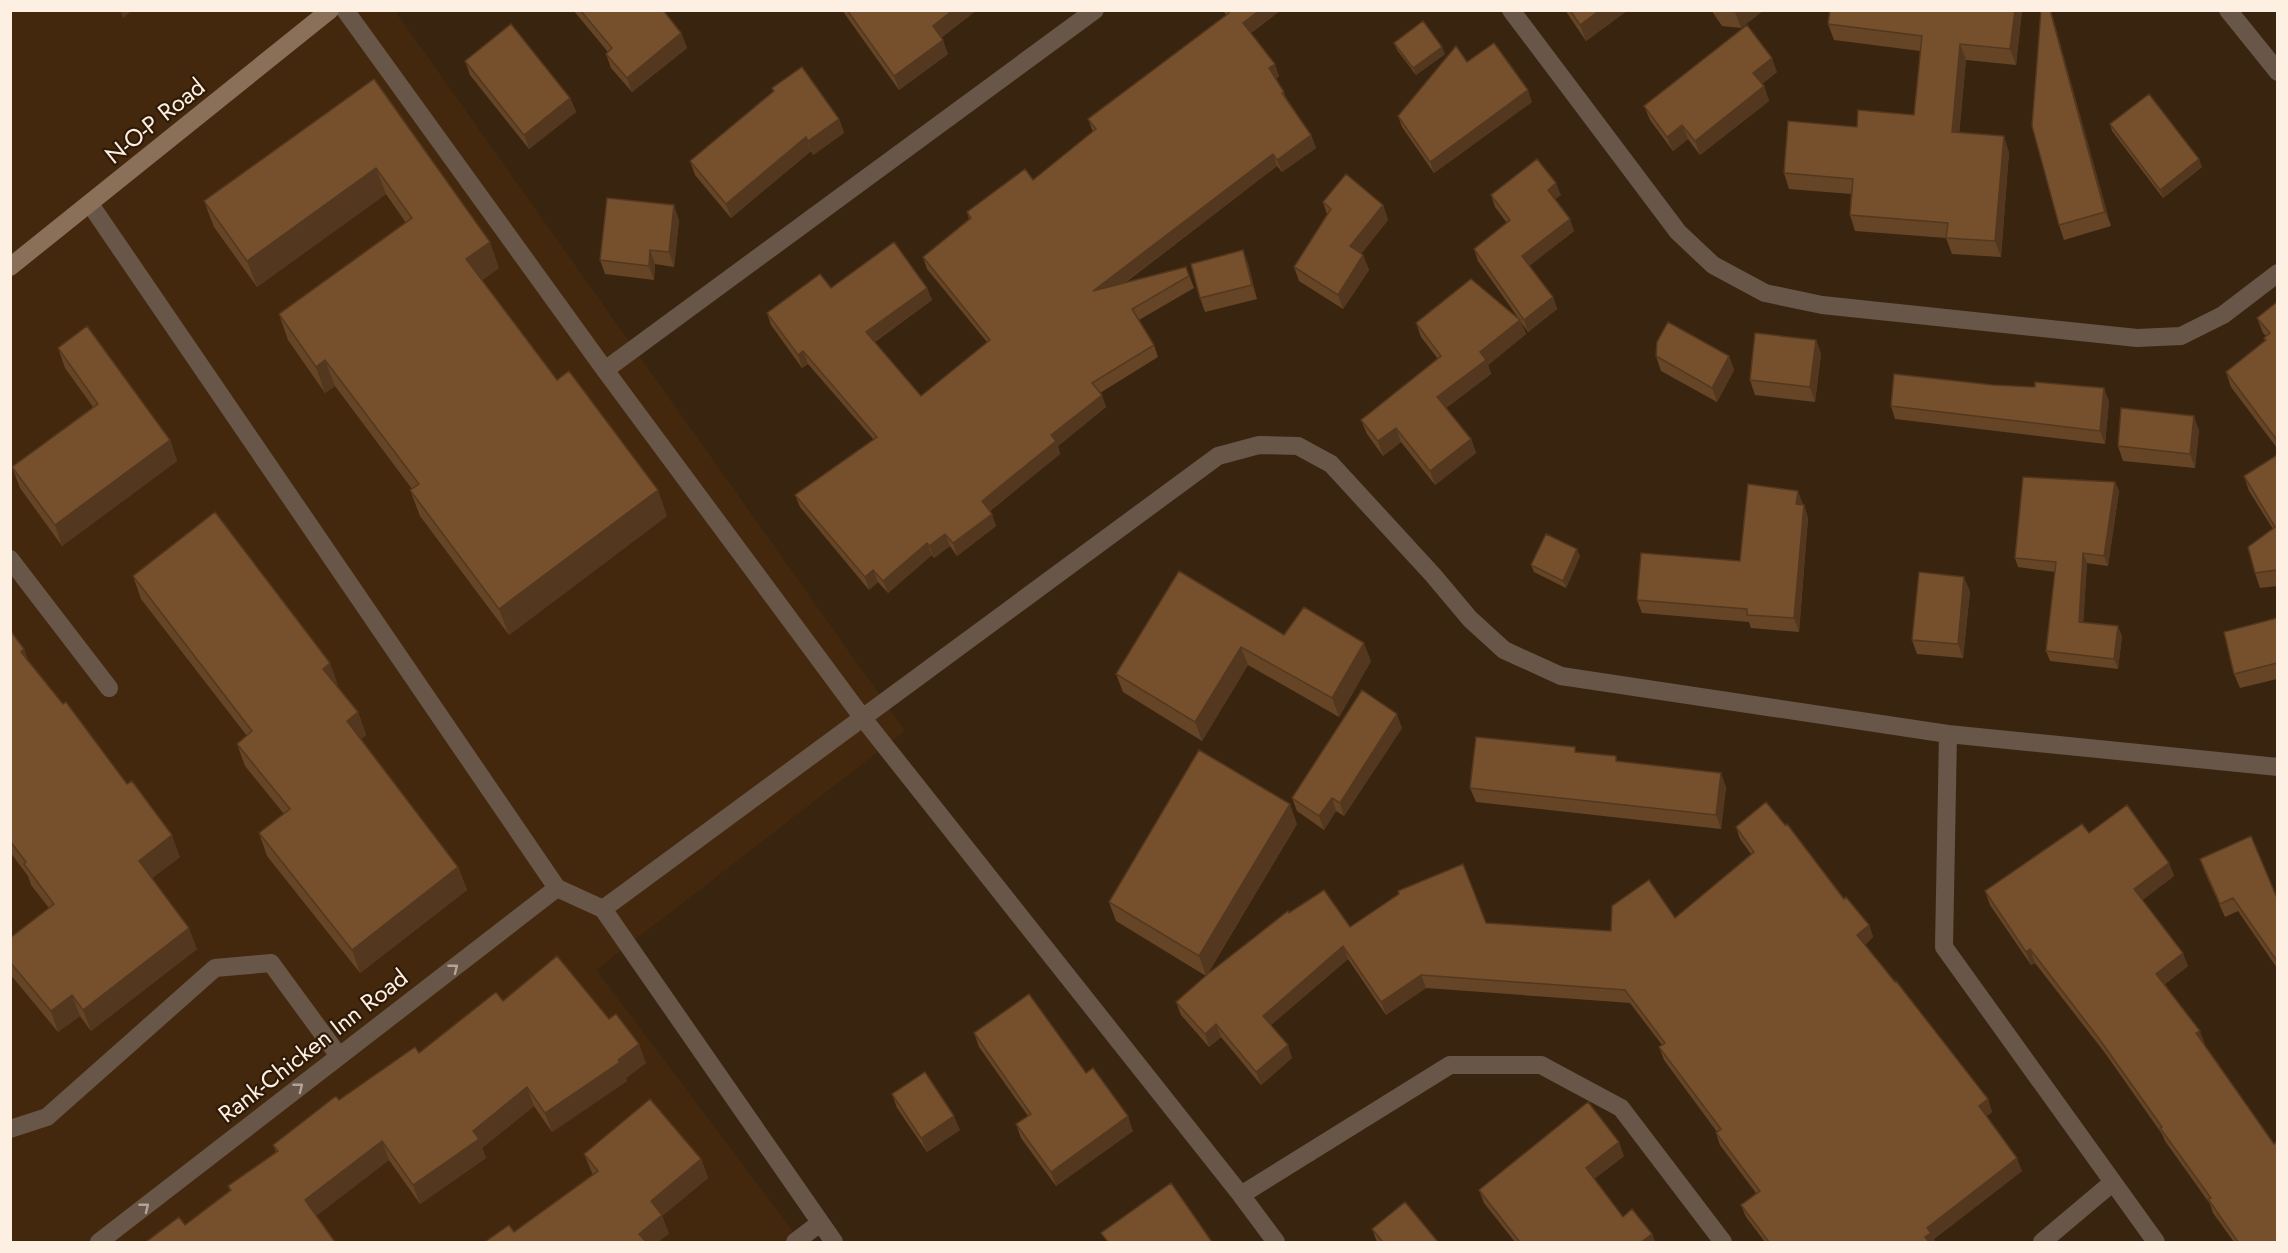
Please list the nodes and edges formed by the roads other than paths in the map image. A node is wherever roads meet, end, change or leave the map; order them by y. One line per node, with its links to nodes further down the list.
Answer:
1 (330, 10): 7 (street, N-O-P Road)
2 (345, 10): 10 (street)
3 (1095, 10): 10 (street)
4 (1511, 10): 9 (street)
5 (2228, 10): 6 (street)
6 (2277, 72)
7 (90, 204): 8 (street, N-O-P Road); 16 (street)
8 (10, 267)
9 (2277, 273)
10 (605, 370): 13 (street)
11 (10, 559): 12 (street)
12 (109, 688)
13 (862, 717): 14 (street); 17 (street); 21 (street)
14 (1948, 734): 15 (street); 20 (street)
15 (2277, 767)
16 (557, 888): 17 (street); 18 (street, Rank-Chicken Inn Road, one-way to 16)
17 (603, 909): 22 (street)
18 (339, 1056): 19 (street); 23 (street, Rank-Chicken Inn Road, one-way to 18)
19 (10, 1129)
20 (2112, 1183): 28 (street); 29 (street)
21 (1241, 1195): 26 (street); 27 (street)
22 (820, 1224): 24 (street); 25 (street)
23 (99, 1242)
24 (795, 1242)
25 (834, 1242)
26 (1276, 1242)
27 (1723, 1242)
28 (2042, 1242)
29 (2156, 1242)

